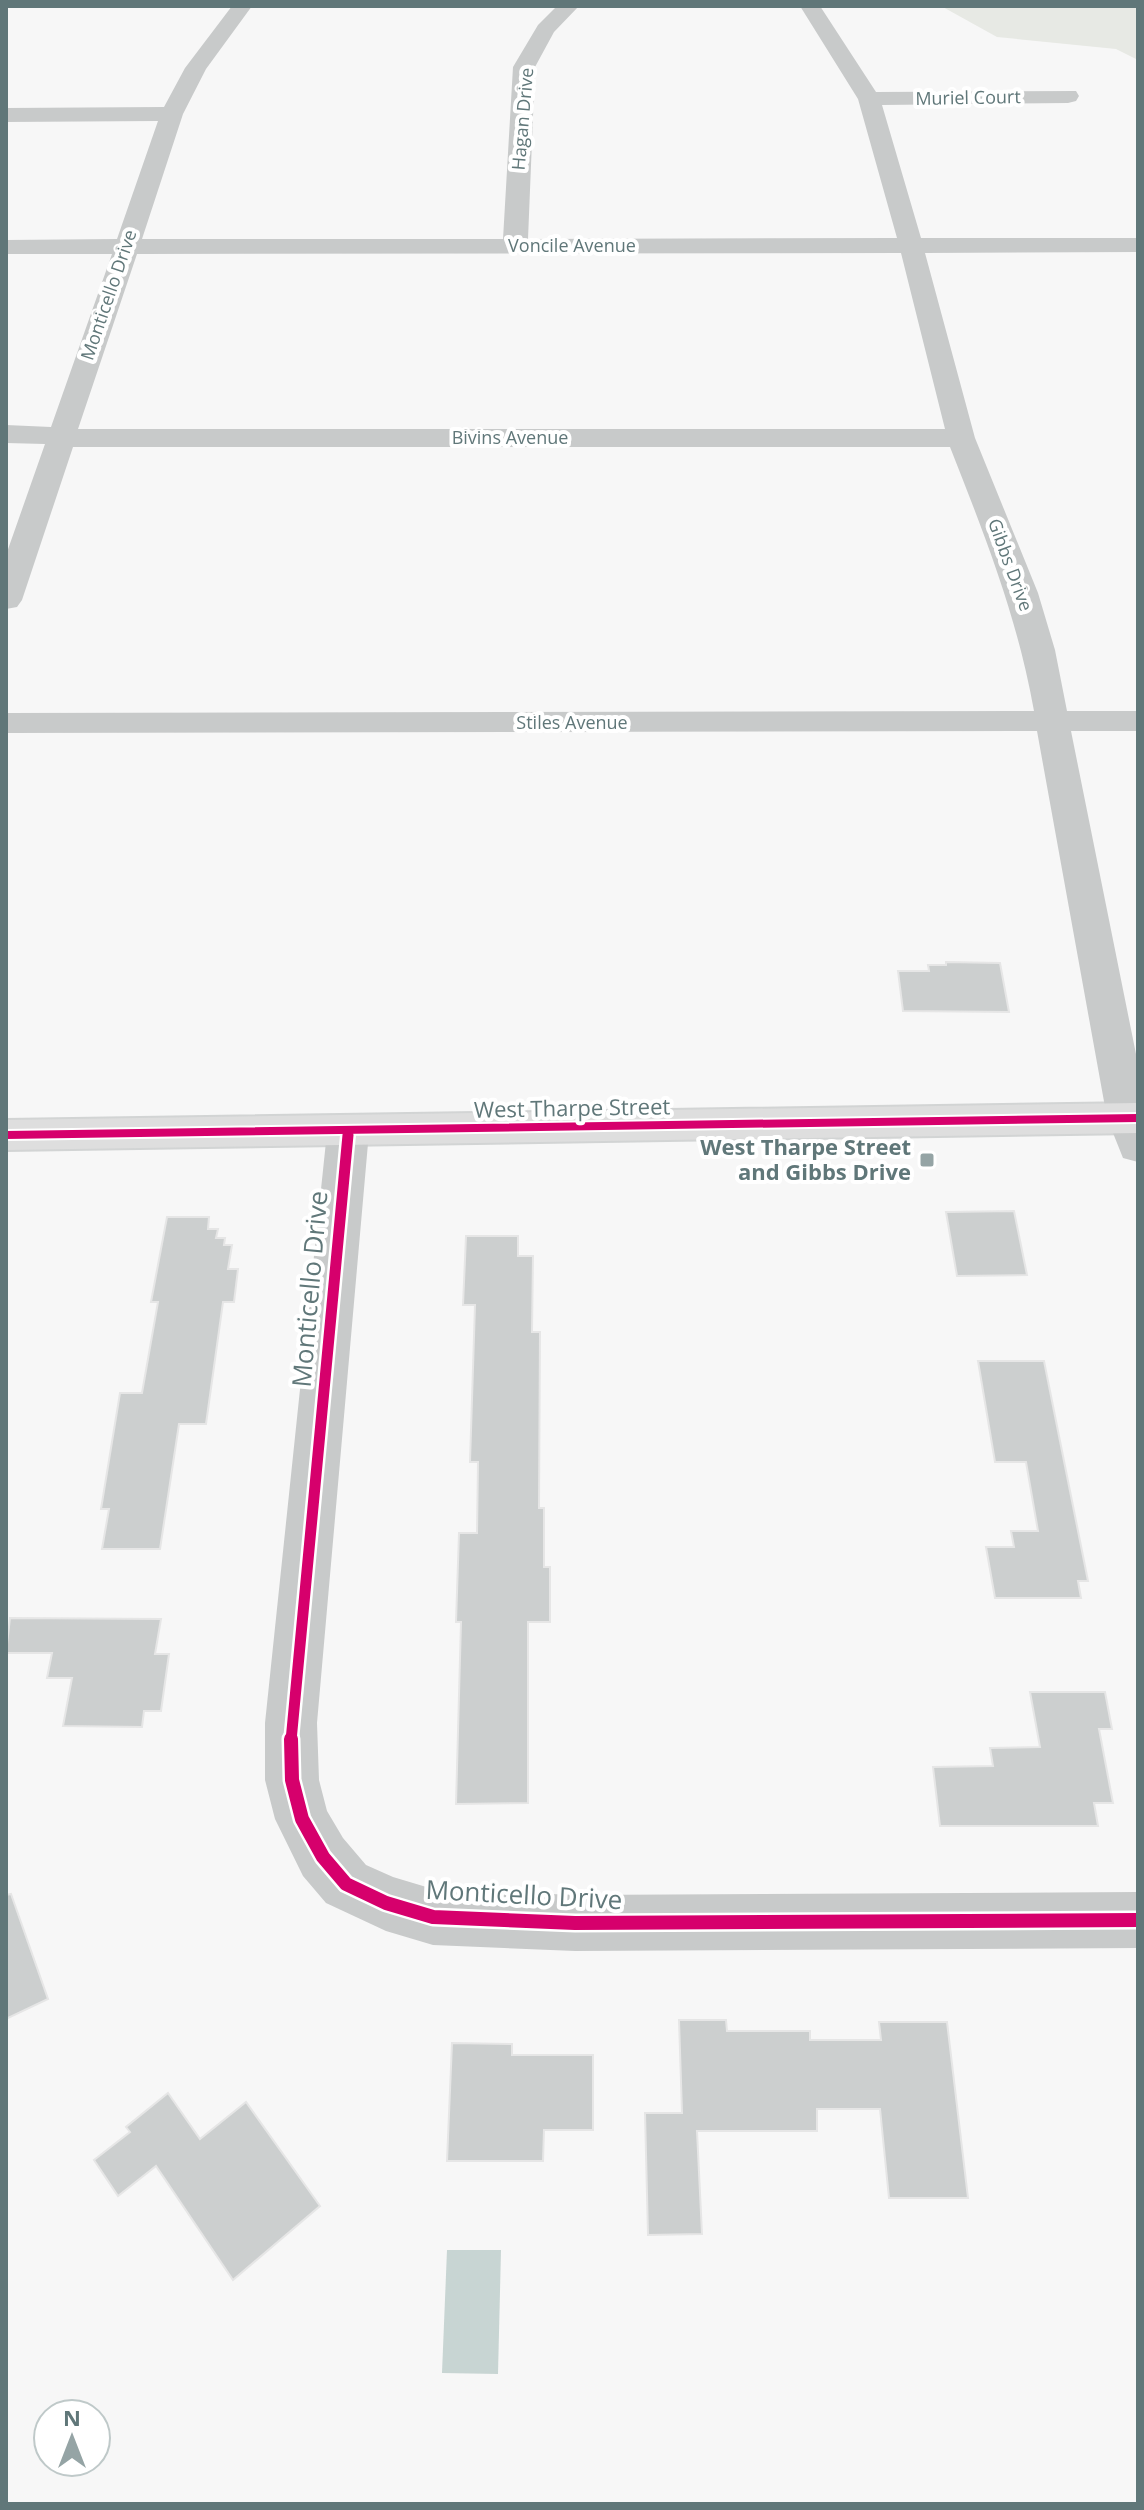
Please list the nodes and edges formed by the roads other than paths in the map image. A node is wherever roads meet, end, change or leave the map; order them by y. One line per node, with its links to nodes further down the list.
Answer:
1 (242, 6): 6 (street, Monticello Drive)
2 (569, 6): 10 (street, Hagan Drive)
3 (810, 6): 5 (street, Gibbs Drive)
4 (1068, 96): 5 (street, Muriel Court)
5 (869, 99): 8 (street, Gibbs Drive)
6 (172, 114): 7 (street); 12 (street, Monticello Drive)
7 (6, 115)
8 (911, 245): 9 (street, Voncile Avenue); 10 (street, Voncile Avenue); 15 (street, Gibbs Drive)
9 (1138, 245)
10 (515, 246): 12 (street, Voncile Avenue)
11 (6, 247): 12 (street, Voncile Avenue)
12 (125, 247): 14 (street, Monticello Drive)
13 (6, 434): 14 (street, Bivins Avenue)
14 (60, 437): 15 (street, Bivins Avenue); 16 (street, Monticello Drive)
15 (961, 438): 18 (street, Gibbs Drive)
16 (6, 600)
17 (1138, 721): 18 (street, Stiles Avenue)
18 (1050, 722): 19 (street, Stiles Avenue); 20 (street, Gibbs Drive)
19 (6, 723)
20 (1135, 1128): 21 (main road, West Tharpe Street)
21 (348, 1132): 22 (main road, West Tharpe Street); 23 (street, Monticello Drive)
22 (6, 1135)
23 (1138, 1920)

